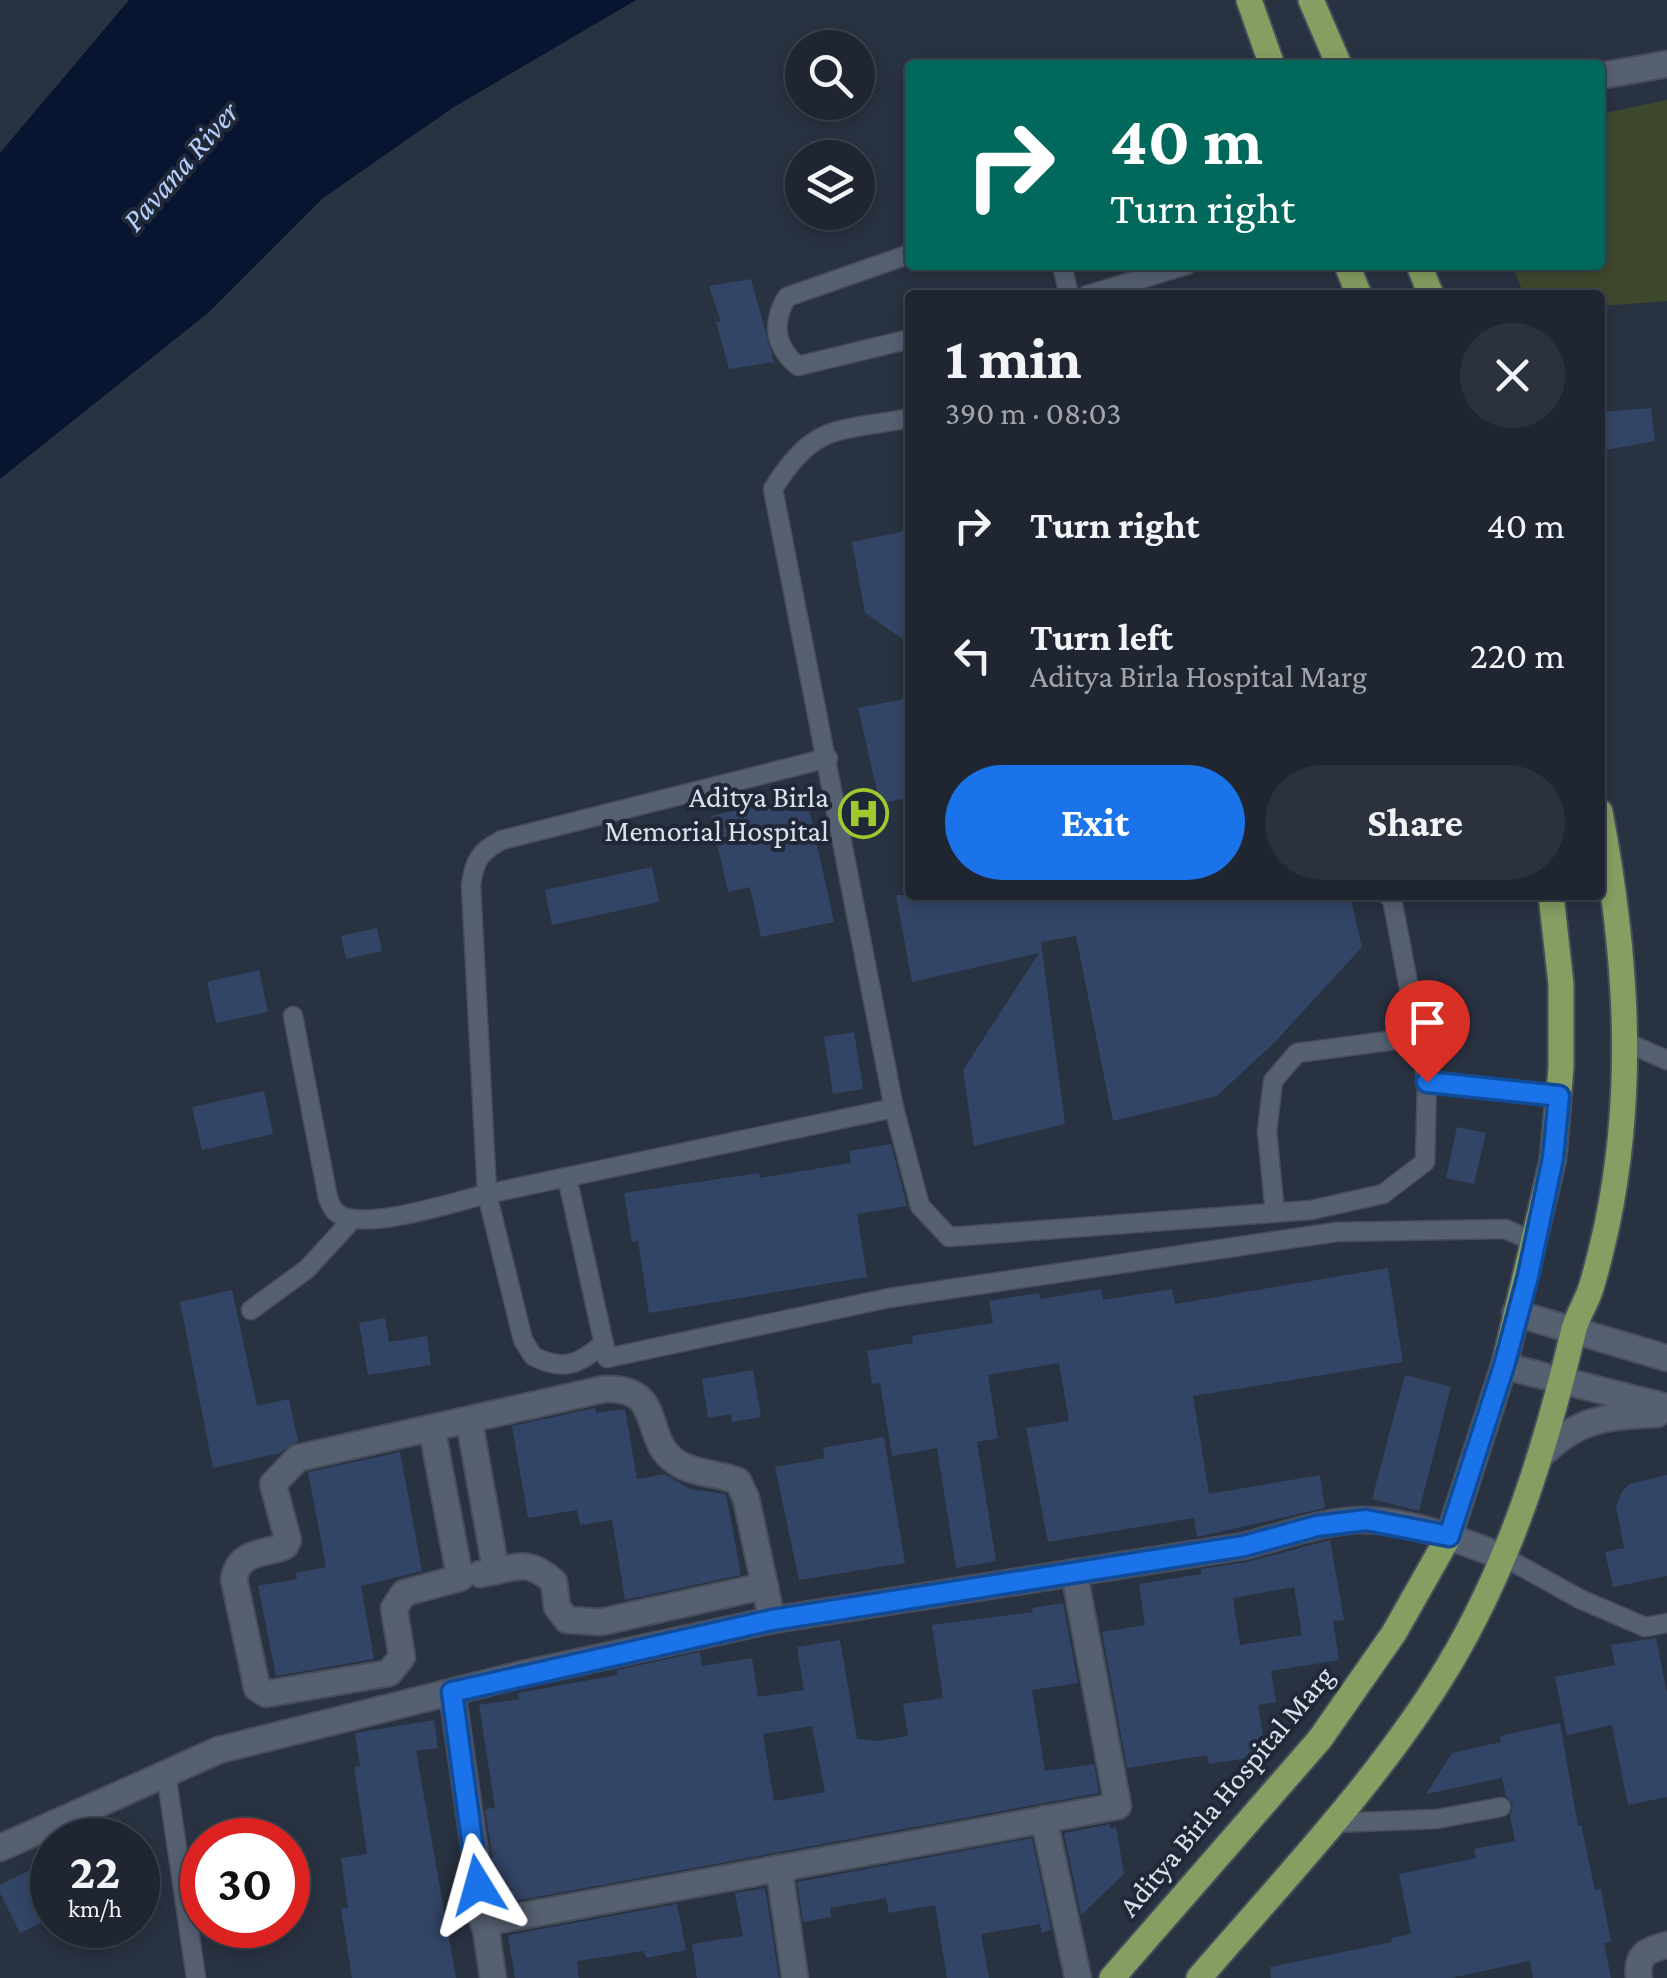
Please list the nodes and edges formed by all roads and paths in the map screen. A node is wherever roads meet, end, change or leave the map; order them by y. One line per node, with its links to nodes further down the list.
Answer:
1 (1249, 0): 3 (main road)
2 (1311, 0): 4 (main road)
3 (1270, 60)
4 (1337, 60)
5 (1667, 64): 6 (street)
6 (1605, 75)
7 (905, 256): 10 (lane)
8 (1170, 270): 9 (lane)
9 (1104, 290)
10 (905, 340)
11 (905, 419): 12 (lane)
12 (828, 758): 22 (lane); 24 (lane)
13 (1605, 839): 18 (main road)
14 (1392, 900): 17 (lane)
15 (1552, 900): 21 (main road, Aditya Birla Hospital Marg)
16 (293, 1016): 26 (lane)
17 (1418, 1037): 20 (lane); 25 (lane)
18 (1625, 1042): 19 (lane); 30 (main road)
19 (1667, 1060)
20 (1427, 1082): 21 (lane); 25 (lane)
21 (1559, 1096): 27 (main road, Aditya Birla Hospital Marg)
22 (894, 1108): 23 (lane); 25 (lane)
23 (566, 1177): 24 (lane); 31 (lane)
24 (487, 1194): 26 (lane); 31 (lane)
25 (1275, 1213)
26 (352, 1220): 28 (lane)
27 (1535, 1242): 29 (main road, Aditya Birla Hospital Marg); 31 (lane)
28 (250, 1310)
29 (1515, 1313): 30 (street); 33 (main road, Aditya Birla Hospital Marg)
30 (1574, 1327): 32 (street); 34 (main road)
31 (604, 1343)
32 (1667, 1358)
33 (1504, 1366): 34 (street); 39 (main road, Aditya Birla Hospital Marg)
34 (1562, 1382): 35 (street); 38 (main road)
35 (1667, 1410): 38 (street)
36 (469, 1420): 37 (street); 41 (street); 44 (street)
37 (432, 1429): 43 (street); 43 (street)
38 (1540, 1458): 40 (main road)
39 (1449, 1536): 40 (street); 42 (street); 60 (main road, Aditya Birla Hospital Marg)
40 (1506, 1558): 46 (lane); 51 (main road)
41 (496, 1571): 43 (street); 44 (street)
42 (1074, 1572): 45 (street); 50 (street)
43 (460, 1578)
44 (764, 1586): 45 (street)
45 (772, 1620): 47 (street)
46 (1667, 1624)
47 (452, 1692): 48 (street); 54 (street)
48 (166, 1774): 52 (street); 56 (lane)
49 (1500, 1806): 51 (lane)
50 (1044, 1820): 53 (street); 59 (street)
51 (1333, 1822): 61 (main road)
52 (0, 1848)
53 (778, 1868): 54 (street); 58 (street)
54 (483, 1923): 57 (street)
55 (1667, 1945): 62 (street)
56 (196, 1978)
57 (493, 1978)
58 (795, 1978)
59 (1078, 1978)
60 (1112, 1978)
61 (1199, 1978)
62 (1638, 1978)

